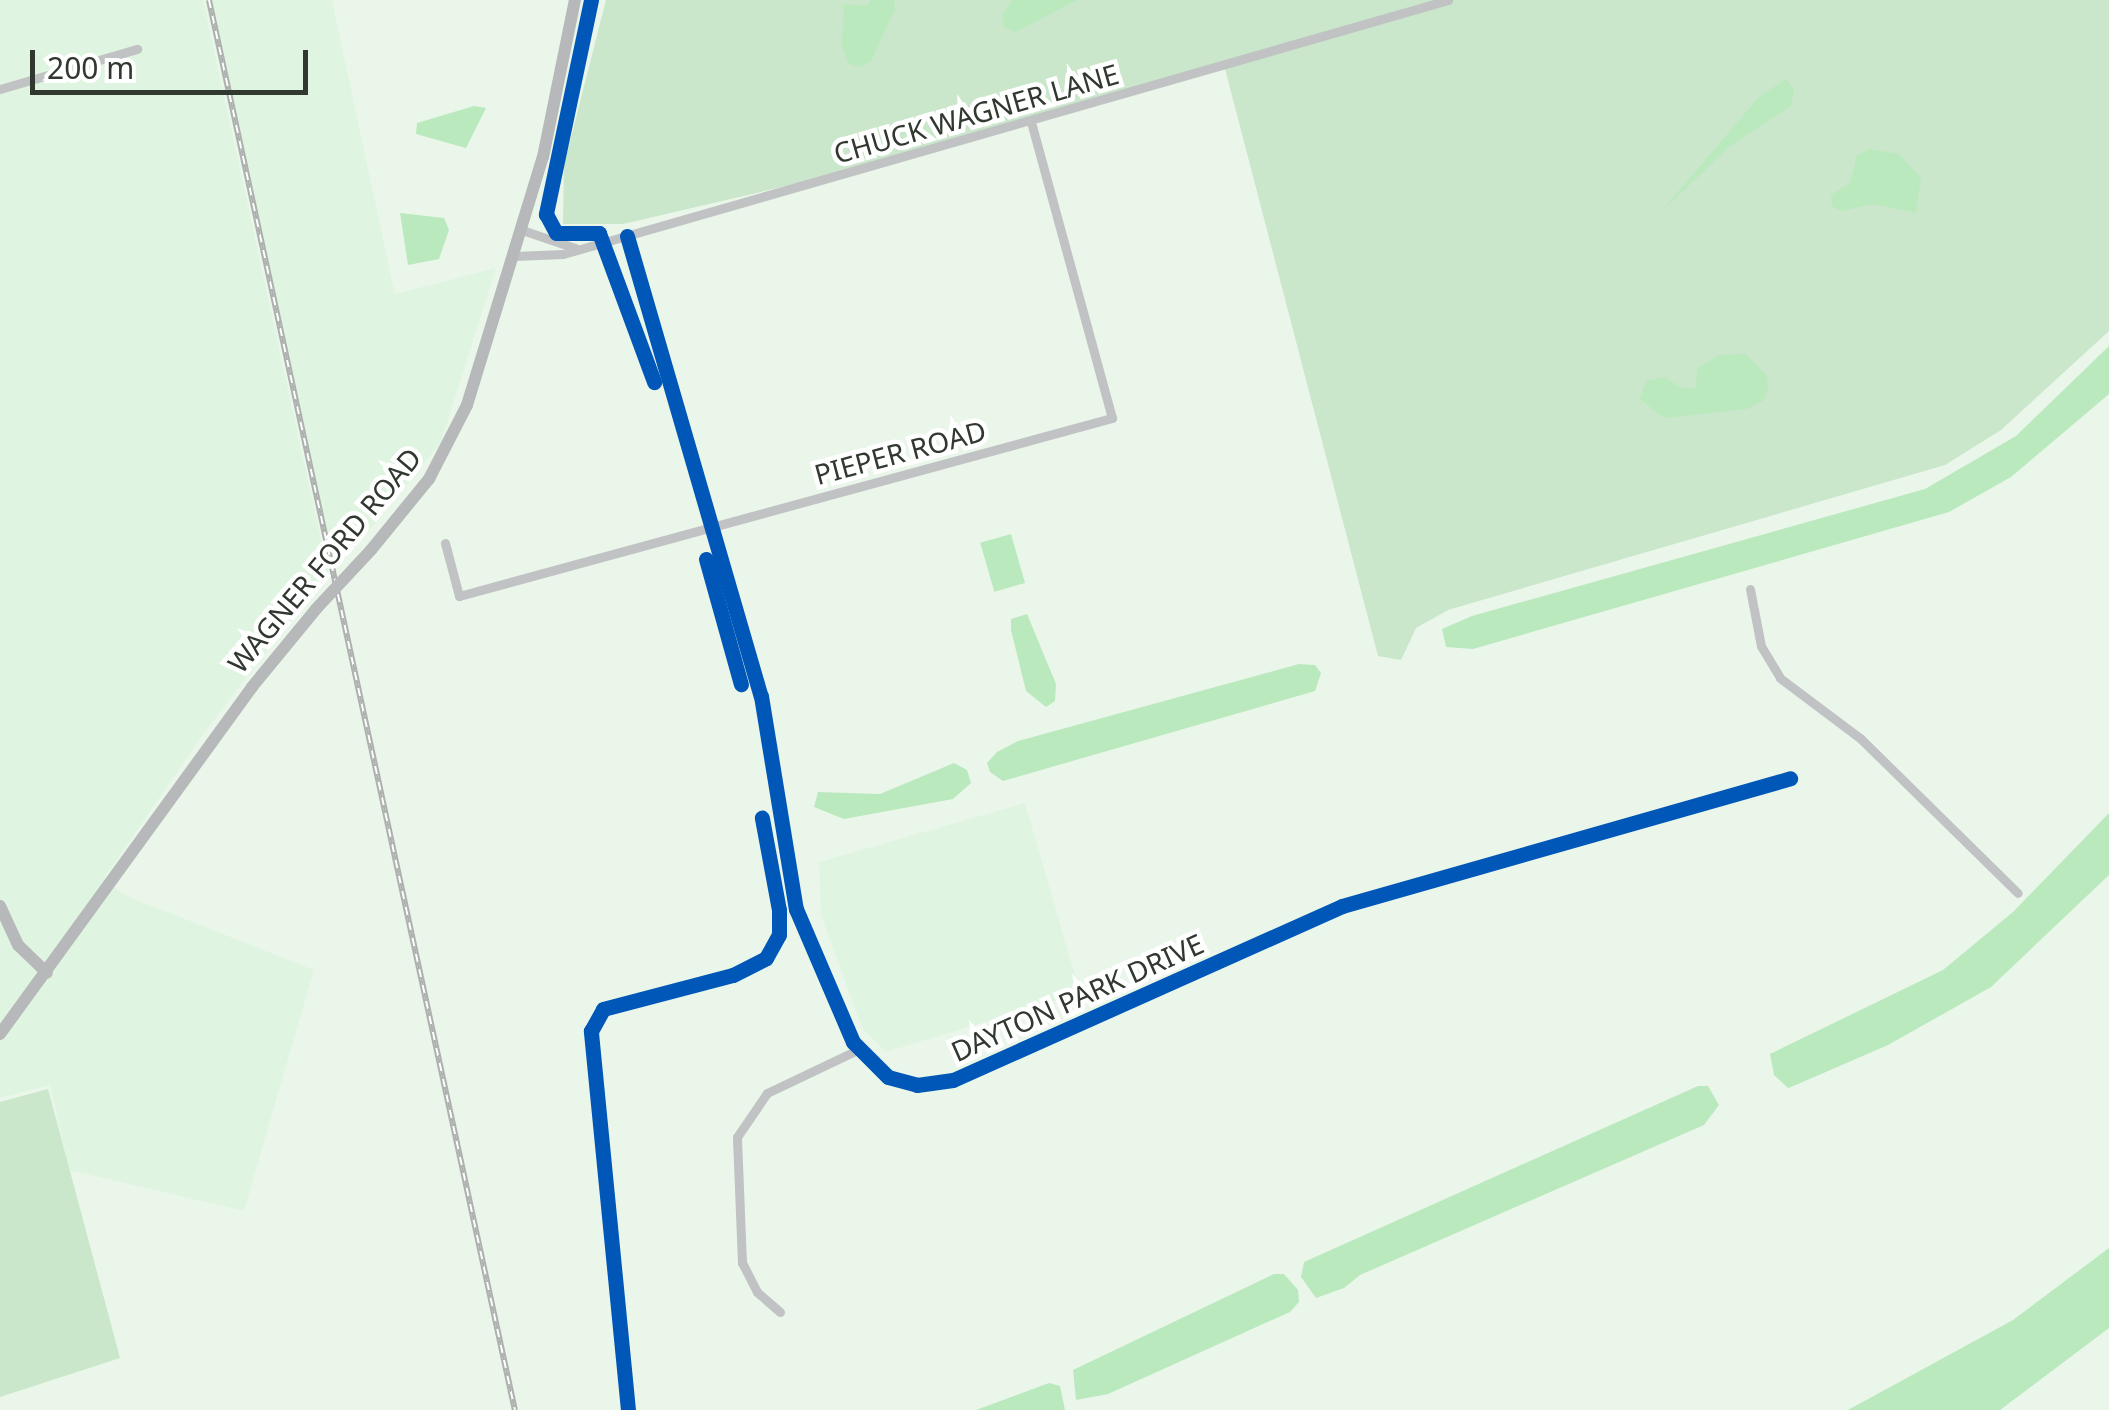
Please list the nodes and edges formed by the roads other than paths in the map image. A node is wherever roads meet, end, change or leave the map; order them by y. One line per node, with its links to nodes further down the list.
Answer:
1 (576, 0): 6 (main road, WAGNER FORD ROAD)
2 (1448, 0): 5 (street, CHUCK WAGNER LANE)
3 (137, 48): 4 (street)
4 (0, 88)
5 (1031, 122): 7 (street, CHUCK WAGNER LANE); 10 (street, PIEPER ROAD)
6 (522, 230): 8 (street); 9 (main road, WAGNER FORD ROAD)
7 (627, 236): 8 (street, CHUCK WAGNER LANE); 10 (street)
8 (574, 248): 9 (street, CHUCK WAGNER LANE)
9 (516, 256): 16 (main road, WAGNER FORD ROAD, bridge)
10 (714, 527): 11 (street, PIEPER ROAD); 18 (street)
11 (445, 543)
12 (1750, 589): 14 (street)
13 (1790, 778): 18 (street, DAYTON PARK DRIVE)
14 (2018, 893)
15 (0, 906): 16 (main road)
16 (48, 973): 17 (main road, WAGNER FORD ROAD)
17 (0, 1034)
18 (858, 1050): 19 (street)
19 (780, 1312)

